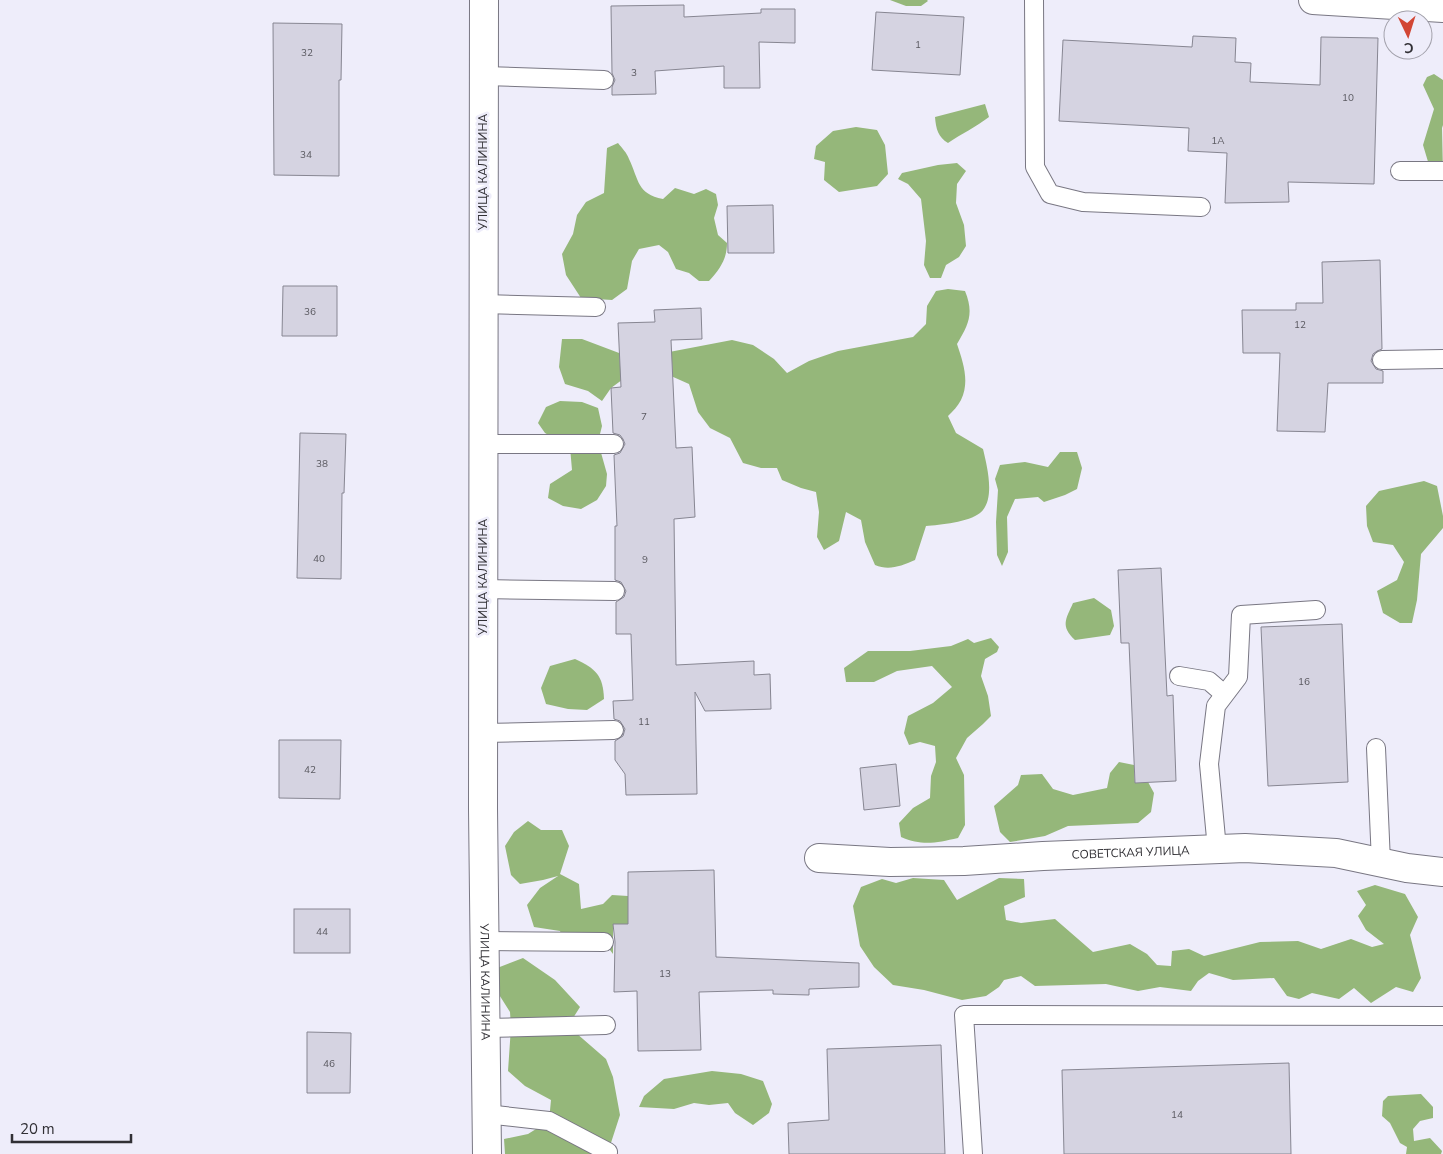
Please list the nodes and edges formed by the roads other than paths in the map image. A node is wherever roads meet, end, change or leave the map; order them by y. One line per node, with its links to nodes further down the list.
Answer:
1 (484, 0): 5 (street, УЛИЦА КАЛИНИНА)
2 (1034, 0): 9 (lane)
3 (1314, 0): 4 (street)
4 (1443, 8)
5 (484, 76): 6 (lane); 10 (street, УЛИЦА КАЛИНИНА)
6 (604, 80)
7 (1400, 171): 8 (lane)
8 (1443, 171)
9 (1201, 207)
10 (483, 304): 11 (lane); 14 (street, УЛИЦА КАЛИНИНА)
11 (596, 307)
12 (1443, 359): 13 (lane)
13 (1382, 360)
14 (483, 444): 15 (lane); 16 (street, УЛИЦА КАЛИНИНА)
15 (614, 444)
16 (483, 589): 17 (lane); 22 (street, УЛИЦА КАЛИНИНА)
17 (616, 591)
18 (1316, 610): 20 (lane)
19 (1180, 676): 20 (lane)
20 (1224, 694): 24 (lane)
21 (614, 730): 22 (lane)
22 (483, 733): 28 (street, УЛИЦА КАЛИНИНА)
23 (1376, 748): 26 (lane)
24 (1218, 849): 25 (street, СОВЕТСКАЯ УЛИЦА); 26 (street, СОВЕТСКАЯ УЛИЦА)
25 (819, 858)
26 (1381, 862): 27 (street, СОВЕТСКАЯ УЛИЦА)
27 (1443, 872)
28 (485, 941): 29 (lane); 32 (street, УЛИЦА КАЛИНИНА)
29 (604, 942)
30 (1443, 1016): 36 (lane)
31 (606, 1025): 32 (lane)
32 (486, 1028): 33 (street, УЛИЦА КАЛИНИНА)
33 (486, 1114): 34 (lane); 35 (street, УЛИЦА КАЛИНИНА)
34 (608, 1152)
35 (487, 1154)
36 (974, 1154)

